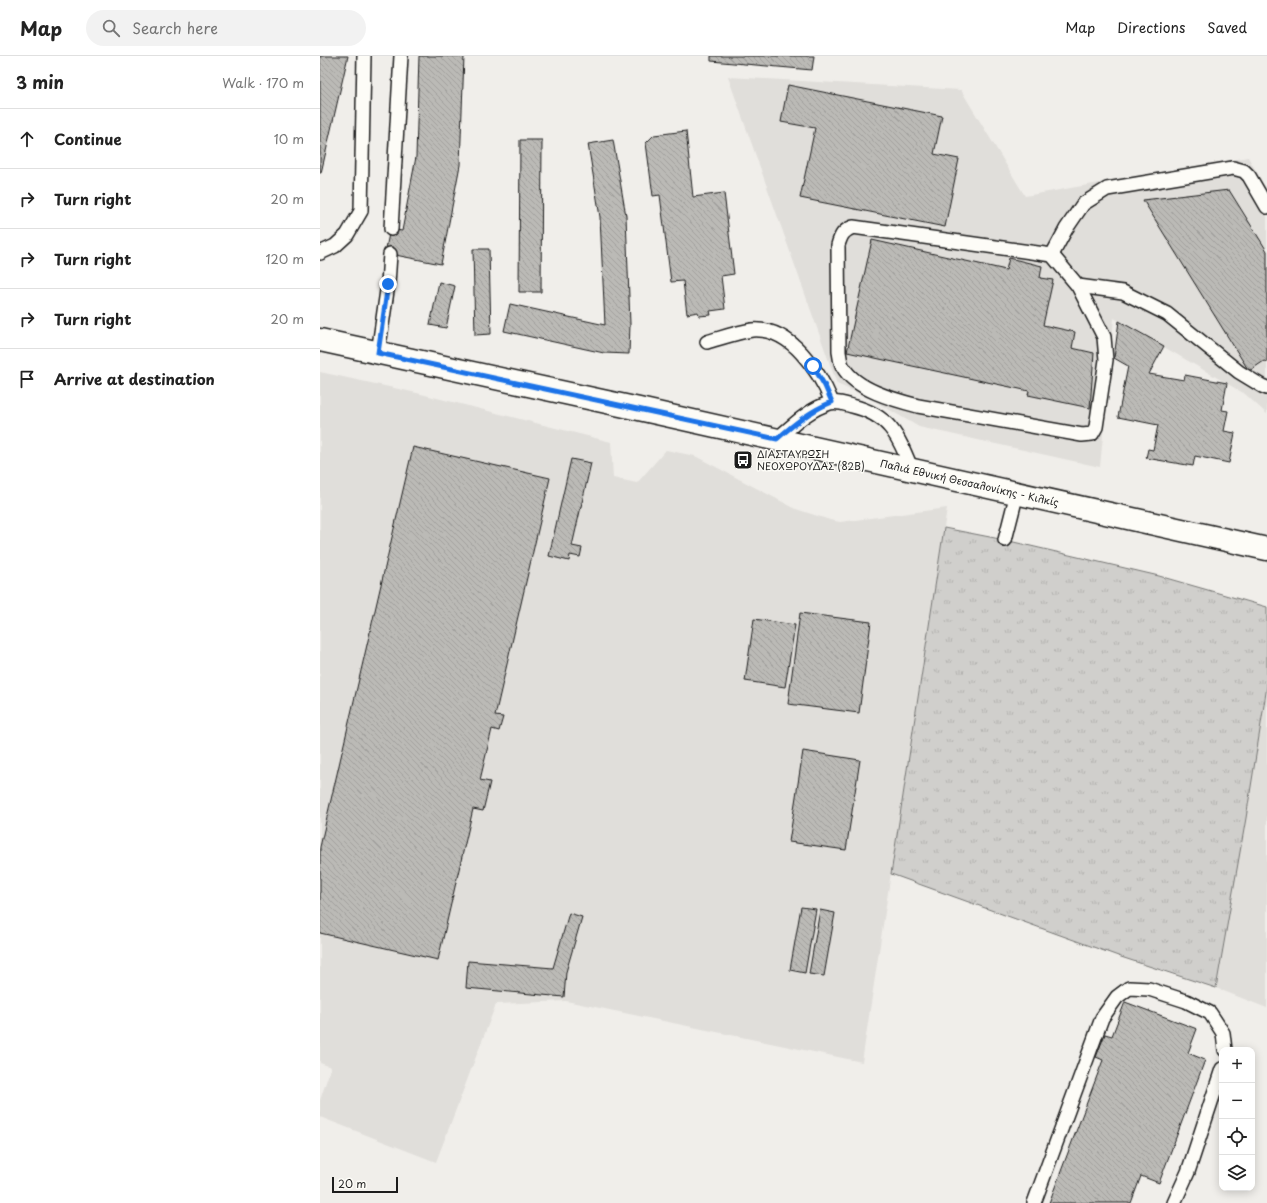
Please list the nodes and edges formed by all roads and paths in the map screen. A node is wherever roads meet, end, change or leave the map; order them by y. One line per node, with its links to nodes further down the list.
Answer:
1 (364, 56): 5 (lane)
2 (401, 56): 4 (lane)
3 (1267, 207): 7 (lane)
4 (391, 229)
5 (320, 253)
6 (390, 254): 11 (lane)
7 (1052, 256): 8 (lane); 13 (lane)
8 (1078, 286): 12 (lane); 13 (lane)
9 (320, 340): 11 (main road, Παλιά Εθνική Θεσσαλονίκης - Κιλκίς)
10 (707, 342): 14 (lane)
11 (378, 353): 16 (main road, Παλιά Εθνική Θεσσαλονίκης - Κιλκίς)
12 (1267, 388)
13 (875, 392): 15 (lane)
14 (832, 402): 15 (lane); 16 (lane)
15 (865, 409): 17 (lane)
16 (777, 439): 17 (main road, Παλιά Εθνική Θεσσαλονίκης - Κιλκίς)
17 (912, 470): 18 (main road, Παλιά Εθνική Θεσσαλονίκης - Κιλκίς)
18 (1016, 493): 19 (lane); 20 (main road, Παλιά Εθνική Θεσσαλονίκης - Κιλκίς)
19 (1005, 540)
20 (1267, 549)
21 (1225, 1047): 23 (lane)
22 (1219, 1078): 24 (lane)
23 (1034, 1203)
24 (1174, 1203)

